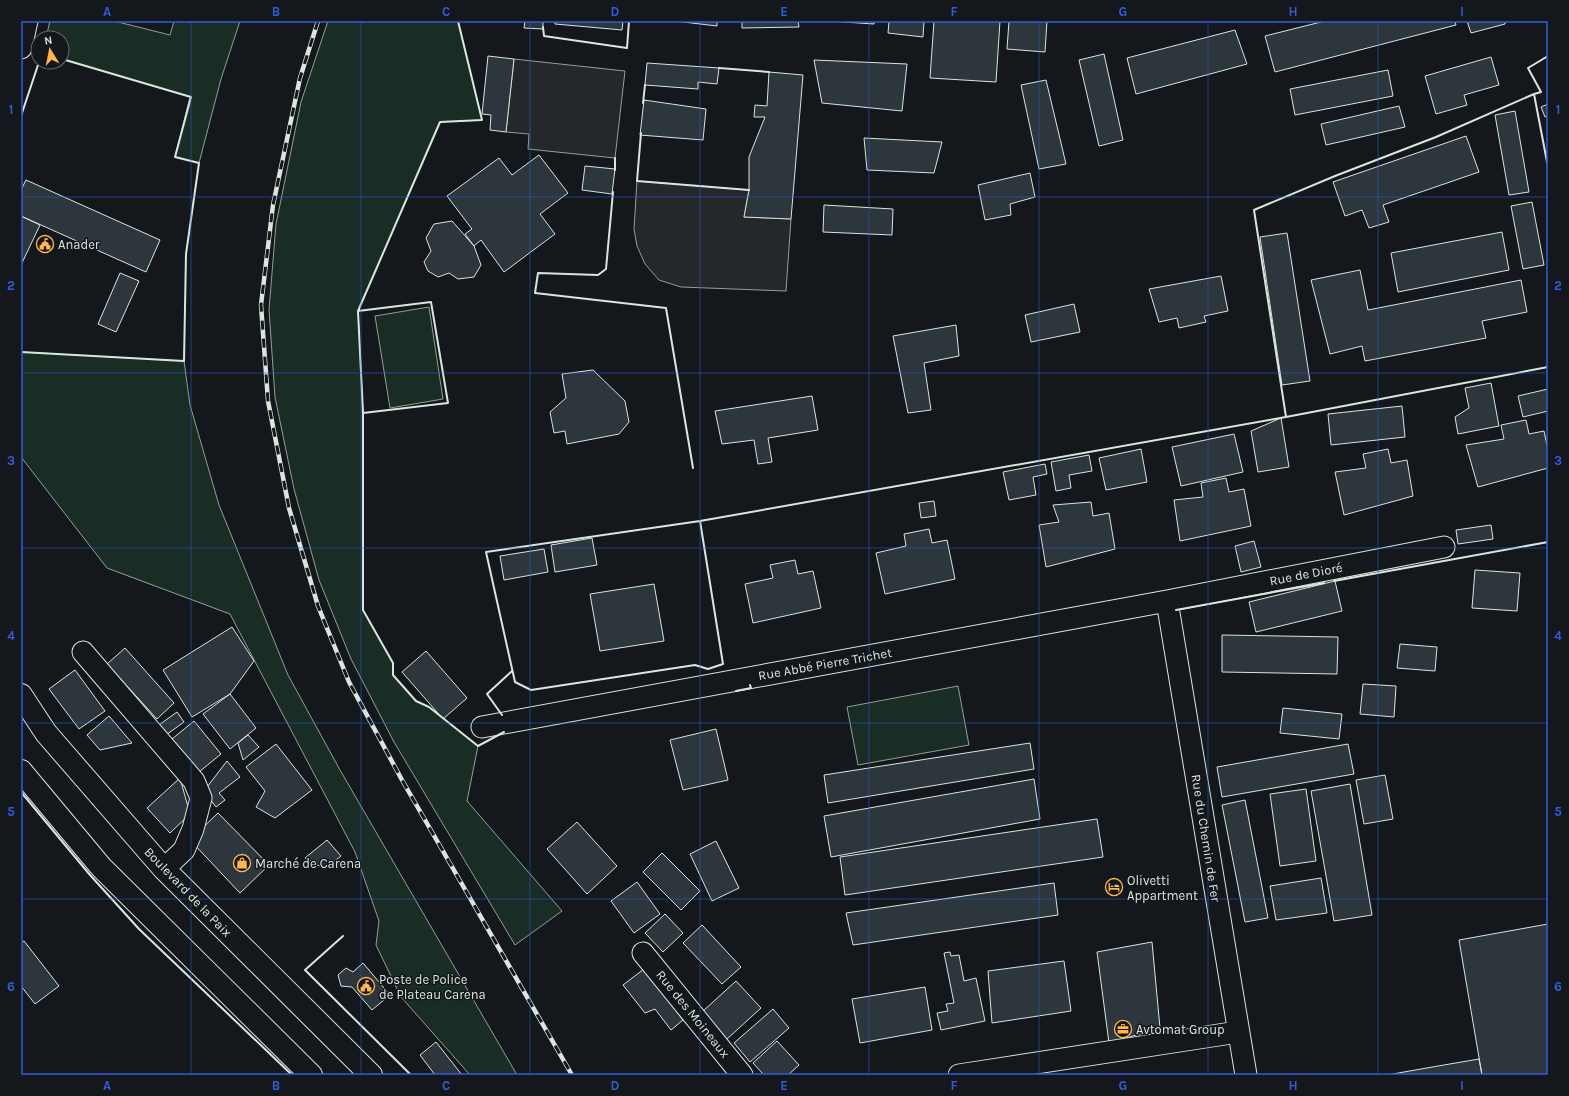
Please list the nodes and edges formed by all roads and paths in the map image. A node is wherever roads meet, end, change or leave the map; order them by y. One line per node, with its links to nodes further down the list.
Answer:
1 (27, 21): 2 (street)
2 (21, 48)
3 (1444, 547): 4 (street, Rue de Dioré)
4 (1167, 600): 7 (street, Rue Abbé Pierre Trichet); 11 (street, Rue du Chemin de Fer)
5 (83, 652): 9 (street)
6 (21, 695): 9 (main road, Boulevard de la Paix)
7 (482, 727)
8 (21, 771): 12 (main road)
9 (164, 870): 13 (main road, Boulevard de la Paix)
10 (643, 953): 14 (street, Rue des Moineaux)
11 (1238, 1032): 15 (street); 16 (street, Rue du Chemin de Fer)
12 (311, 1075)
13 (371, 1075)
14 (742, 1075)
15 (959, 1075)
16 (1246, 1075)

